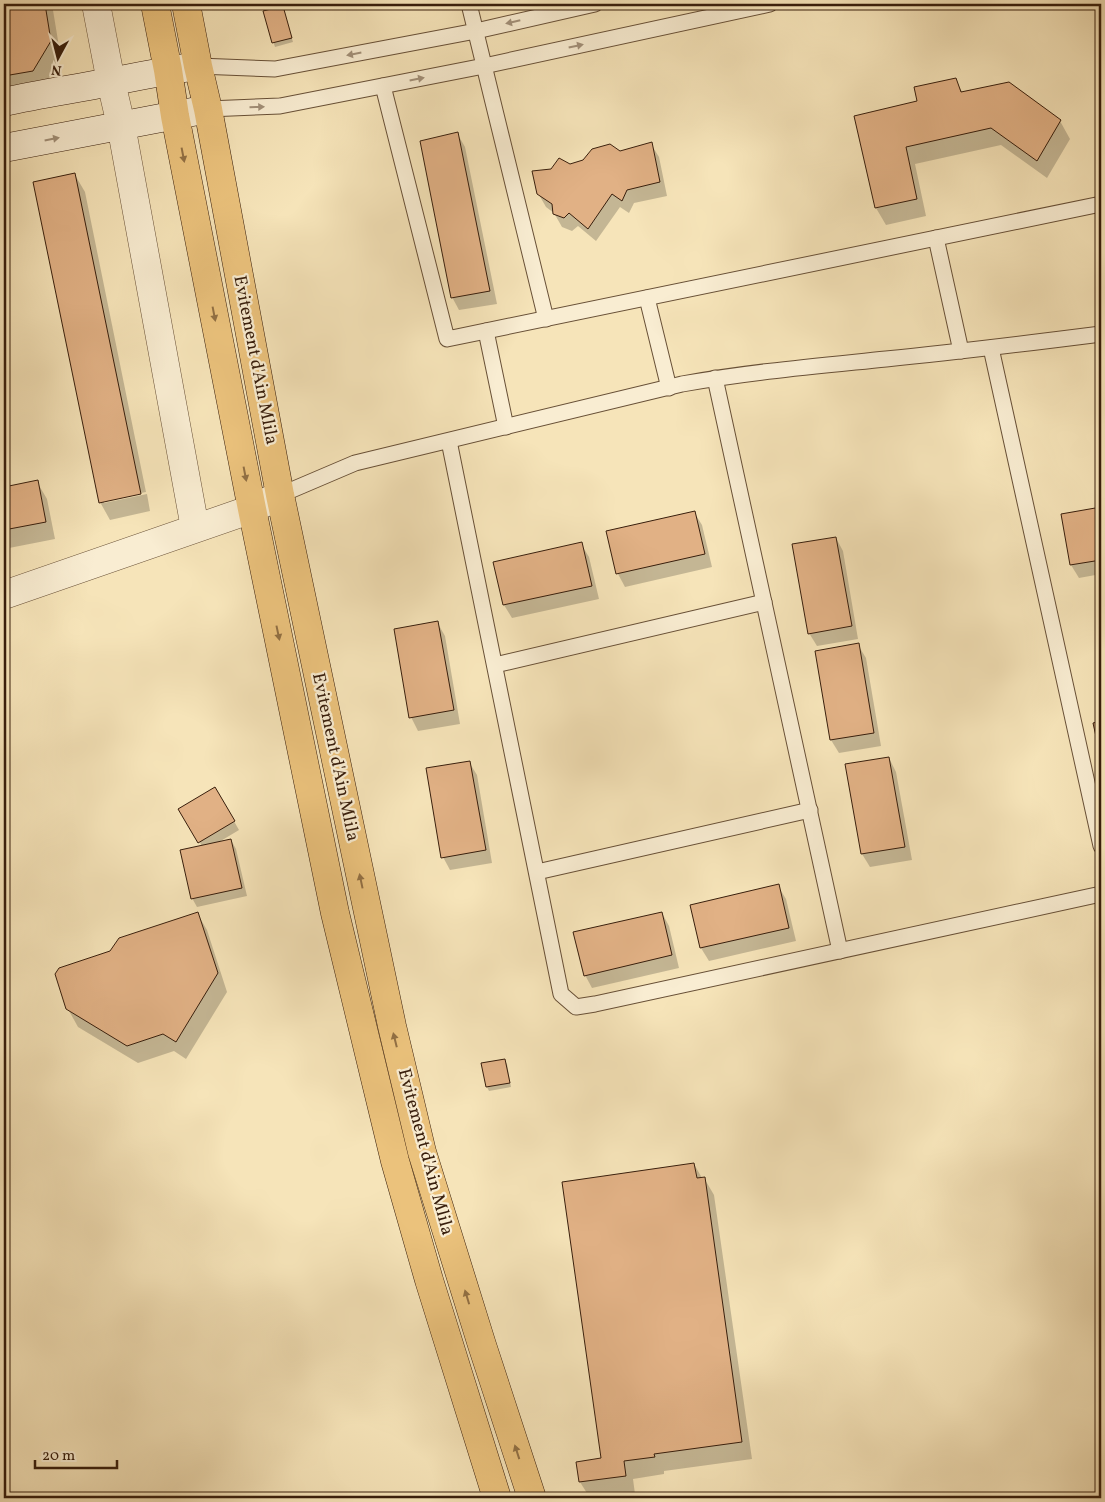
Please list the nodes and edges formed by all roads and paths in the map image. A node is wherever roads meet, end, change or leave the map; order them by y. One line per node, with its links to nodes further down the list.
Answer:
1 (96, 4): 11 (street)
2 (155, 4): 10 (highway, Evitement d'Ain Mlila)
3 (186, 4): 8 (highway, Evitement d'Ain Mlila)
4 (469, 4): 7 (lane)
5 (595, 4): 7 (lane, one-way to 7)
6 (770, 4): 9 (lane, one-way to 6)
7 (476, 31): 8 (lane, one-way to 8); 9 (lane)
8 (198, 66): 10 (street); 14 (highway, Evitement d'Ain Mlila)
9 (484, 66): 12 (lane, one-way to 9); 21 (lane)
10 (168, 70): 11 (street); 15 (highway, Evitement d'Ain Mlila)
11 (111, 82): 13 (street); 16 (street)
12 (383, 86): 14 (lane, one-way to 12); 22 (lane)
13 (4, 102)
14 (208, 109): 15 (street); 30 (highway, Evitement d'Ain Mlila)
15 (176, 116): 16 (street); 31 (highway, Evitement d'Ain Mlila, one-way to 31)
16 (121, 125): 17 (street, one-way to 16); 32 (street)
17 (4, 148)
18 (1101, 204): 19 (lane)
19 (936, 238): 20 (lane); 25 (lane)
20 (647, 298): 21 (lane); 27 (lane)
21 (546, 319): 22 (lane)
22 (486, 331): 28 (lane)
23 (1101, 334): 24 (lane)
24 (991, 348): 25 (lane); 37 (lane)
25 (961, 352): 26 (lane)
26 (715, 378): 27 (lane); 34 (lane)
27 (669, 388): 28 (lane)
28 (506, 427): 29 (lane)
29 (449, 441): 30 (lane); 35 (lane)
30 (280, 495): 31 (street); 42 (highway, Evitement d'Ain Mlila, one-way to 30)
31 (252, 509): 32 (street); 41 (highway, Evitement d'Ain Mlila, one-way to 41)
32 (195, 528): 33 (street)
33 (4, 596)
34 (764, 602): 35 (lane); 36 (lane)
35 (494, 665): 38 (lane)
36 (810, 810): 38 (lane); 40 (lane)
37 (1101, 846)
38 (536, 872): 40 (lane)
39 (1101, 894): 40 (lane)
40 (840, 951)
41 (498, 1498)
42 (532, 1498)

